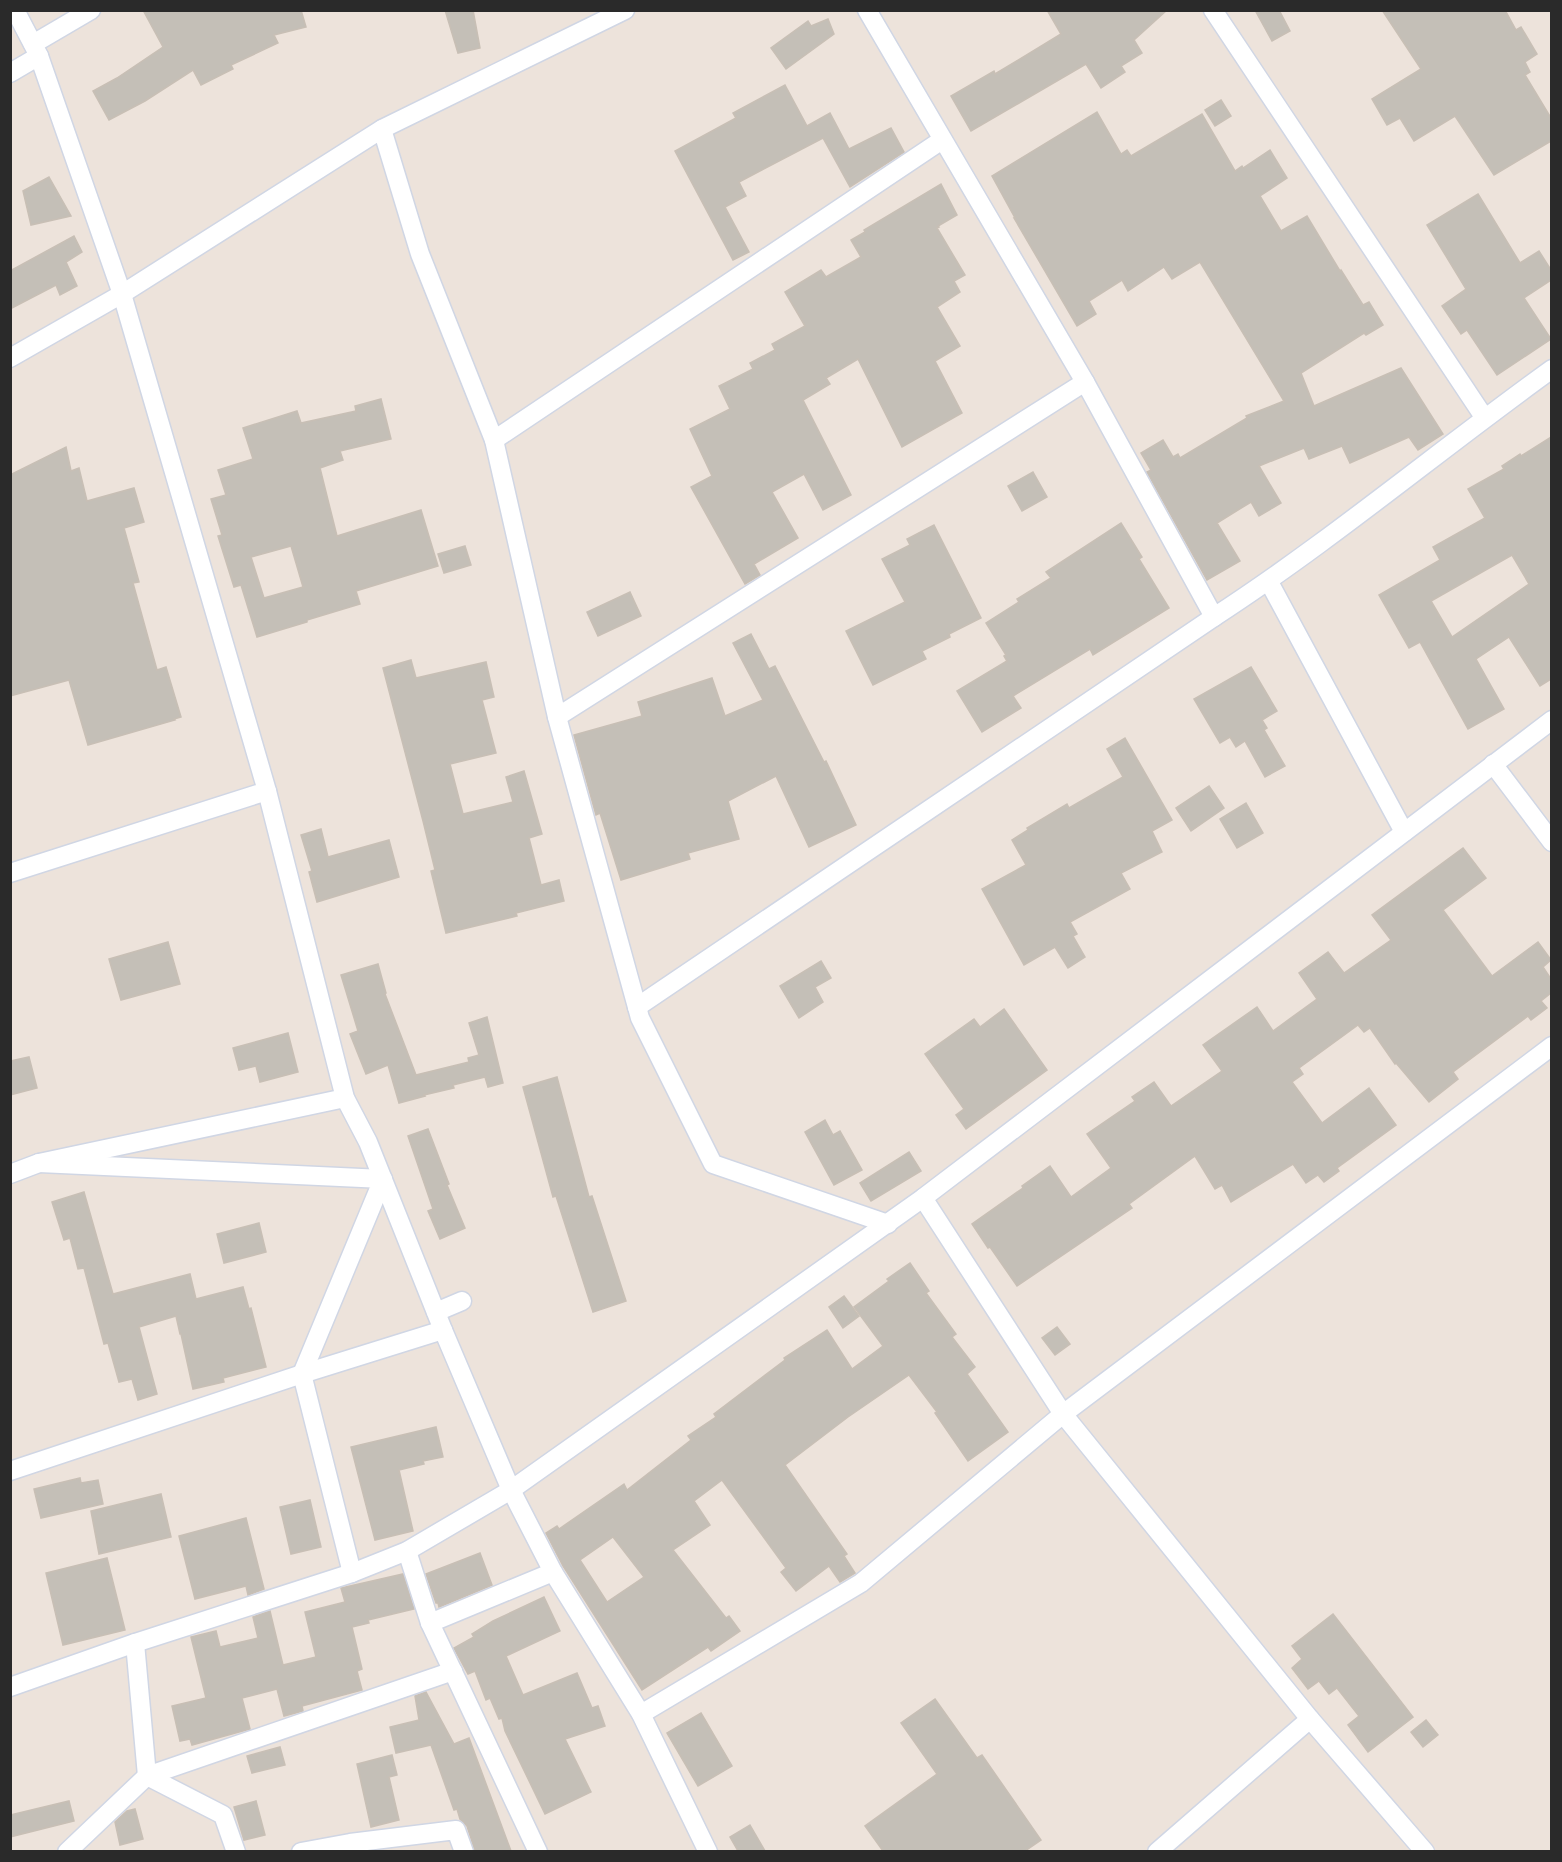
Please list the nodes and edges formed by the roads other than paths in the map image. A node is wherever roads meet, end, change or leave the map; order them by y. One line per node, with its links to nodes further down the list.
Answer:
1 (15, 10): 6 (street)
2 (91, 10): 6 (street)
3 (625, 10): 8 (street)
4 (867, 10): 9 (street)
5 (1213, 10): 14 (street)
6 (36, 50): 7 (street); 10 (street)
7 (10, 73)
8 (382, 129): 10 (street); 15 (street)
9 (942, 140): 13 (street); 15 (street)
10 (122, 294): 11 (street); 21 (street)
11 (10, 358)
12 (1551, 369): 14 (street)
13 (1085, 382): 17 (street); 18 (street)
14 (1484, 417): 16 (street)
15 (494, 440): 18 (street)
16 (1269, 582): 17 (street); 22 (street)
17 (1214, 617): 25 (street)
18 (557, 717): 25 (street)
19 (1551, 720): 20 (street)
20 (1493, 764): 22 (street); 23 (street)
21 (267, 791): 24 (street); 27 (street)
22 (1404, 832): 31 (street)
23 (1551, 842)
24 (10, 873)
25 (637, 1007): 32 (street)
26 (1551, 1046): 37 (street)
27 (345, 1098): 28 (street); 30 (street)
28 (39, 1164): 29 (street); 30 (street)
29 (10, 1174)
30 (383, 1179): 34 (street); 36 (street)
31 (923, 1198): 32 (street); 37 (street)
32 (888, 1224): 39 (street)
33 (462, 1301): 34 (street)
34 (436, 1312): 35 (street)
35 (443, 1330): 36 (street); 39 (street)
36 (302, 1374): 38 (street); 42 (street)
37 (1063, 1414): 47 (street); 48 (street)
38 (10, 1471)
39 (510, 1490): 40 (street); 41 (street)
40 (407, 1551): 42 (street); 43 (street)
41 (553, 1572): 43 (street); 47 (street)
42 (352, 1573): 44 (street)
43 (430, 1623): 45 (street)
44 (135, 1643): 46 (street); 49 (street)
45 (453, 1671): 49 (street); 55 (street)
46 (10, 1687)
47 (641, 1714): 56 (street)
48 (1310, 1719): 57 (street); 58 (street)
49 (147, 1776): 51 (street); 52 (street)
50 (351, 1847): 53 (street); 54 (street)
51 (67, 1851)
52 (236, 1851)
53 (301, 1851)
54 (464, 1851)
55 (537, 1851)
56 (708, 1851)
57 (1157, 1851)
58 (1425, 1851)

